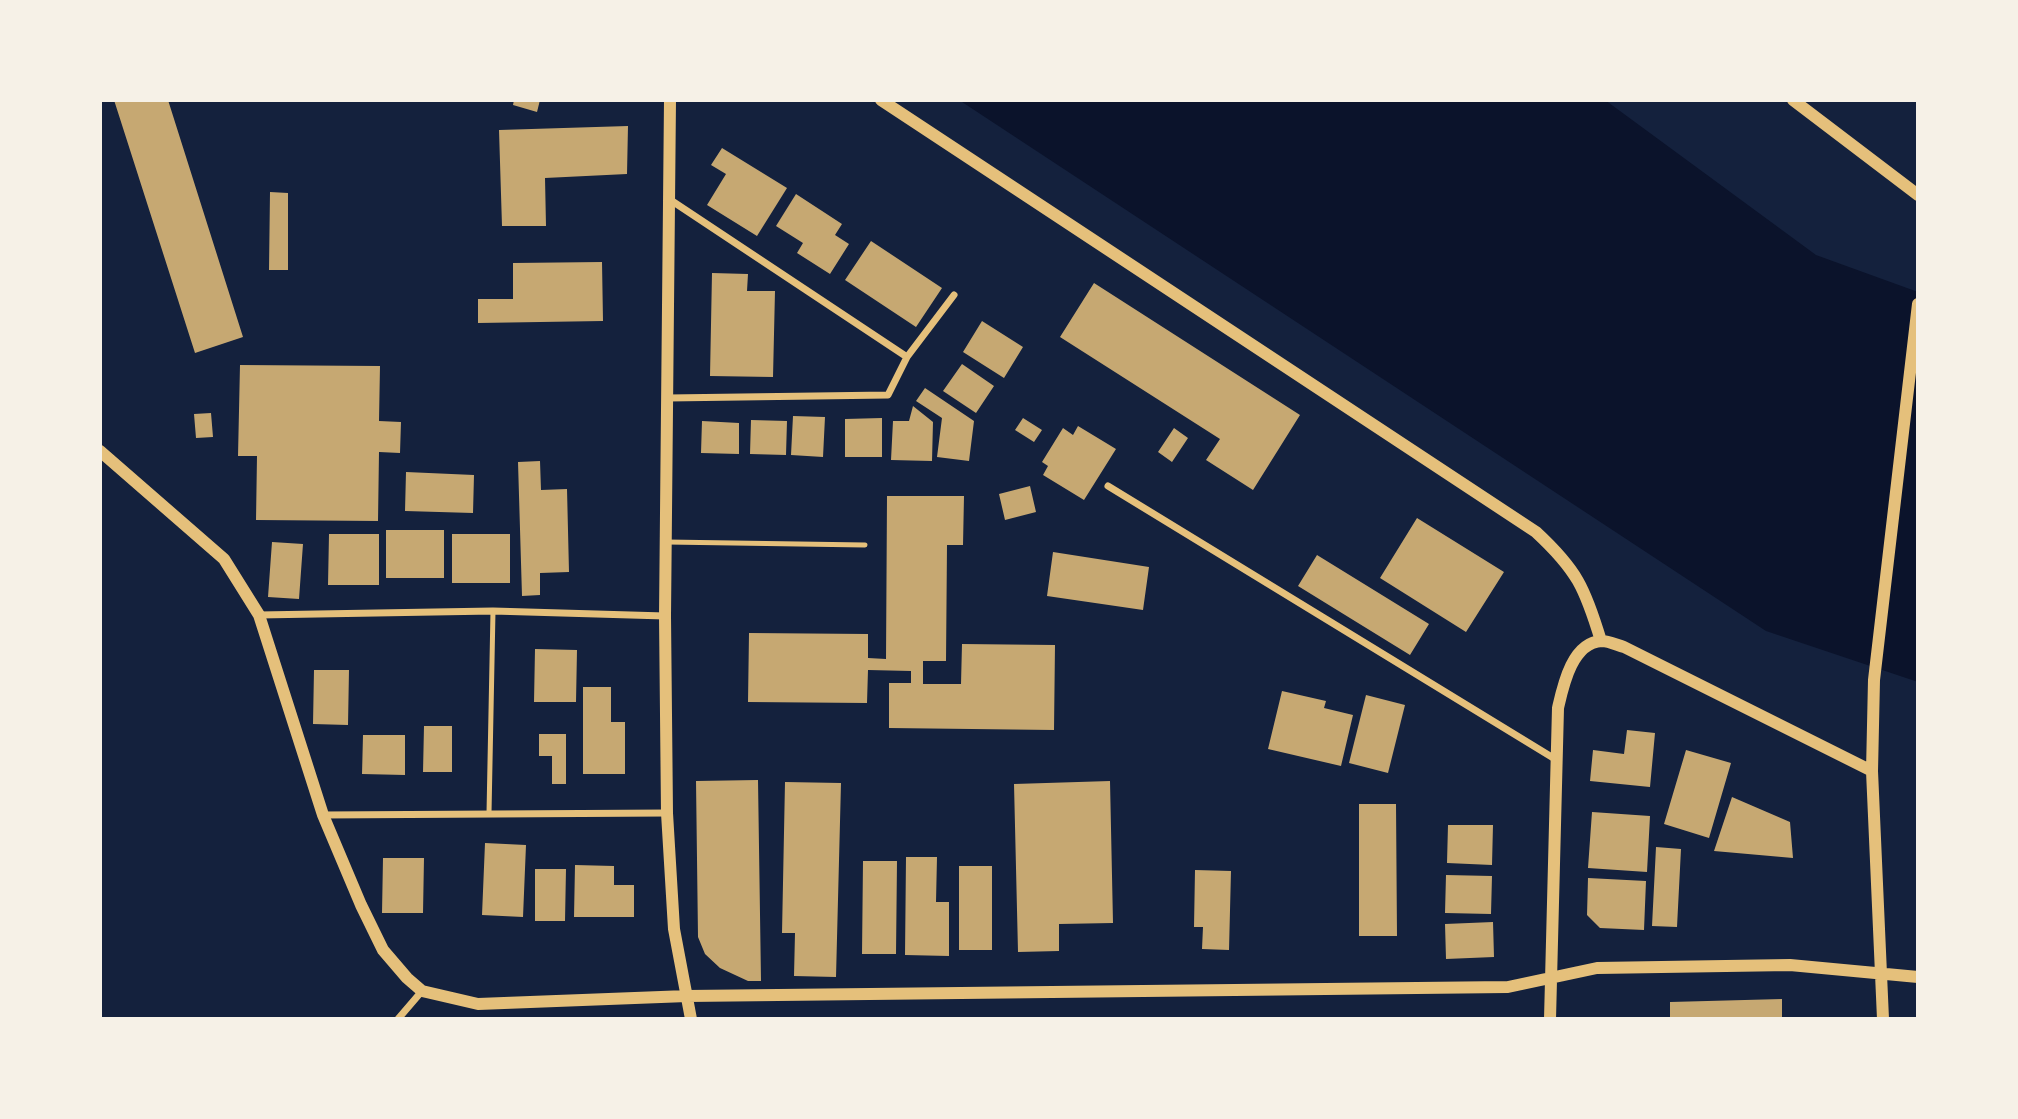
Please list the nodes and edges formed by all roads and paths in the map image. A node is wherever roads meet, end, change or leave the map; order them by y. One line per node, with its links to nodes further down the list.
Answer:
1 (670, 100): 5 (street)
2 (881, 100): 17 (street)
3 (1793, 100): 4 (street)
4 (1918, 195)
5 (668, 198): 8 (street); 9 (street)
6 (954, 295): 8 (street)
7 (1918, 304): 19 (street)
8 (907, 357): 9 (street)
9 (668, 398): 12 (street)
10 (100, 451): 15 (street)
11 (1108, 486): 18 (street)
12 (667, 542): 13 (lane); 16 (street)
13 (865, 545)
14 (494, 611): 15 (street); 16 (street); 20 (lane)
15 (259, 615): 22 (street)
16 (666, 616): 21 (street)
17 (1601, 641): 18 (street); 19 (street)
18 (1555, 759): 25 (street)
19 (1872, 771): 23 (street)
20 (489, 813): 21 (street); 22 (street)
21 (667, 813): 27 (street)
22 (323, 815): 26 (street)
23 (1882, 973): 24 (street); 25 (street); 31 (street)
24 (1918, 977)
25 (1550, 979): 27 (street); 30 (street)
26 (422, 990): 27 (street); 28 (street)
27 (687, 996): 29 (street)
28 (398, 1019)
29 (691, 1019)
30 (1550, 1019)
31 (1883, 1019)

